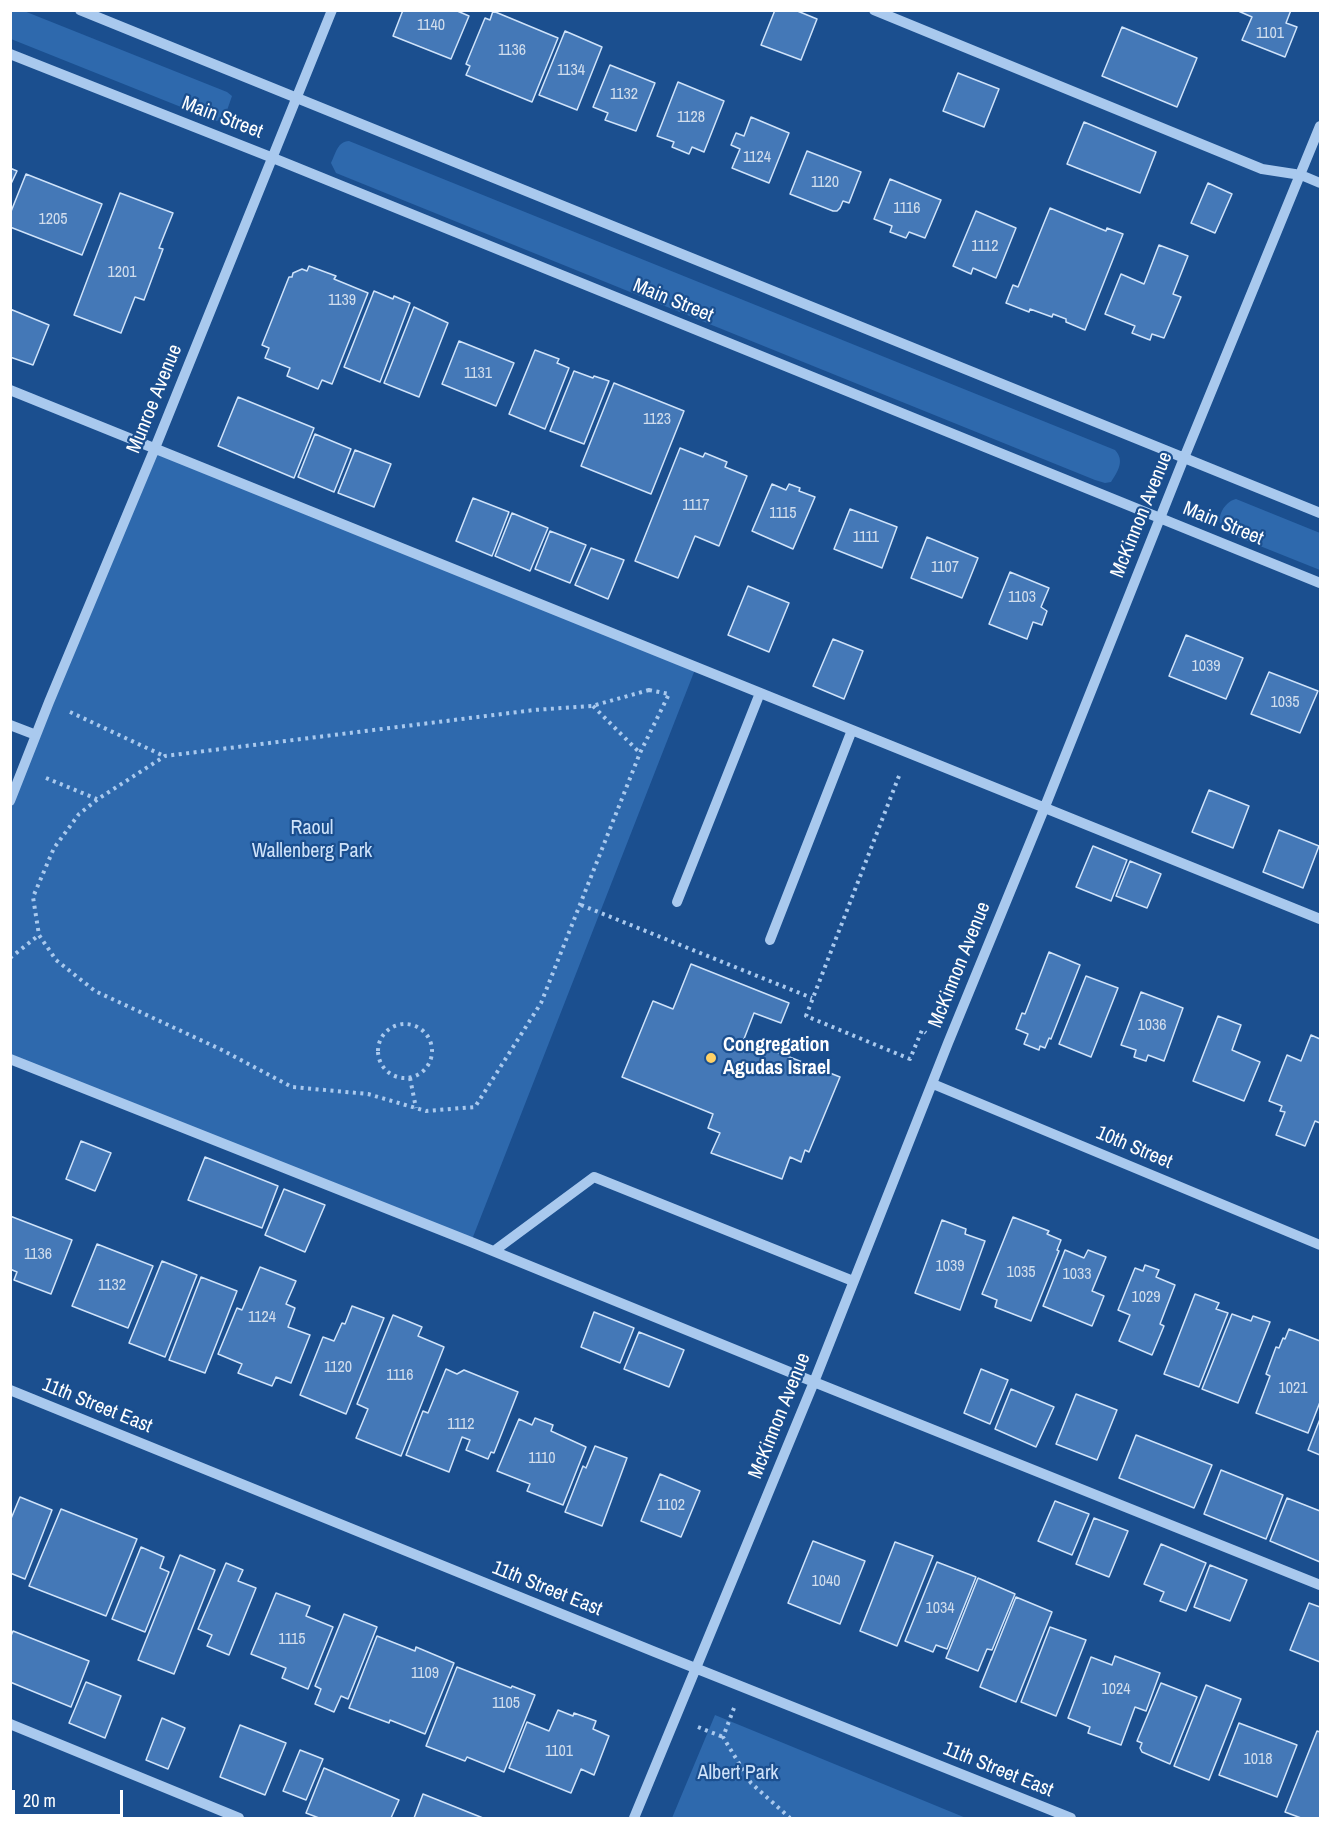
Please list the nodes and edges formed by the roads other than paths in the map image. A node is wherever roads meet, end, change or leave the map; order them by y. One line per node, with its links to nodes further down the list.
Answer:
1 (80, 10): 5 (street)
2 (332, 10): 5 (street, Munroe Avenue)
3 (874, 10): 8 (street)
4 (10, 54): 7 (street, Main Street)
5 (296, 98): 7 (street, Munroe Avenue); 12 (street)
6 (1320, 126): 8 (street, McKinnon Avenue)
7 (273, 158): 11 (street, Munroe Avenue); 14 (street, Main Street)
8 (1301, 175): 9 (street); 12 (street, McKinnon Avenue)
9 (1320, 183)
10 (10, 390): 11 (street)
11 (155, 448): 16 (street); 19 (street, Munroe Avenue)
12 (1184, 458): 13 (street); 14 (street, McKinnon Avenue)
13 (1320, 513)
14 (1160, 518): 15 (street, Main Street); 21 (street, McKinnon Avenue)
15 (1320, 583)
16 (760, 693): 18 (street); 22 (street)
17 (10, 725): 19 (street)
18 (852, 730): 21 (street); 24 (street)
19 (36, 735): 20 (street, Munroe Avenue)
20 (10, 801)
21 (1044, 809): 23 (street); 26 (street, McKinnon Avenue)
22 (677, 902)
23 (1320, 920)
24 (770, 940)
25 (10, 1059): 28 (street)
26 (933, 1084): 27 (street, 10th Street); 29 (street, McKinnon Avenue)
27 (1320, 1245)
28 (494, 1251): 29 (street); 30 (street)
29 (853, 1281): 30 (street, McKinnon Avenue)
30 (814, 1382): 32 (street); 33 (street, McKinnon Avenue)
31 (10, 1390): 33 (street, 11th Street East)
32 (1320, 1585)
33 (696, 1668): 36 (street, McKinnon Avenue); 37 (street, 11th Street East)
34 (10, 1724): 35 (street)
35 (239, 1818)
36 (634, 1818)
37 (1071, 1818)

